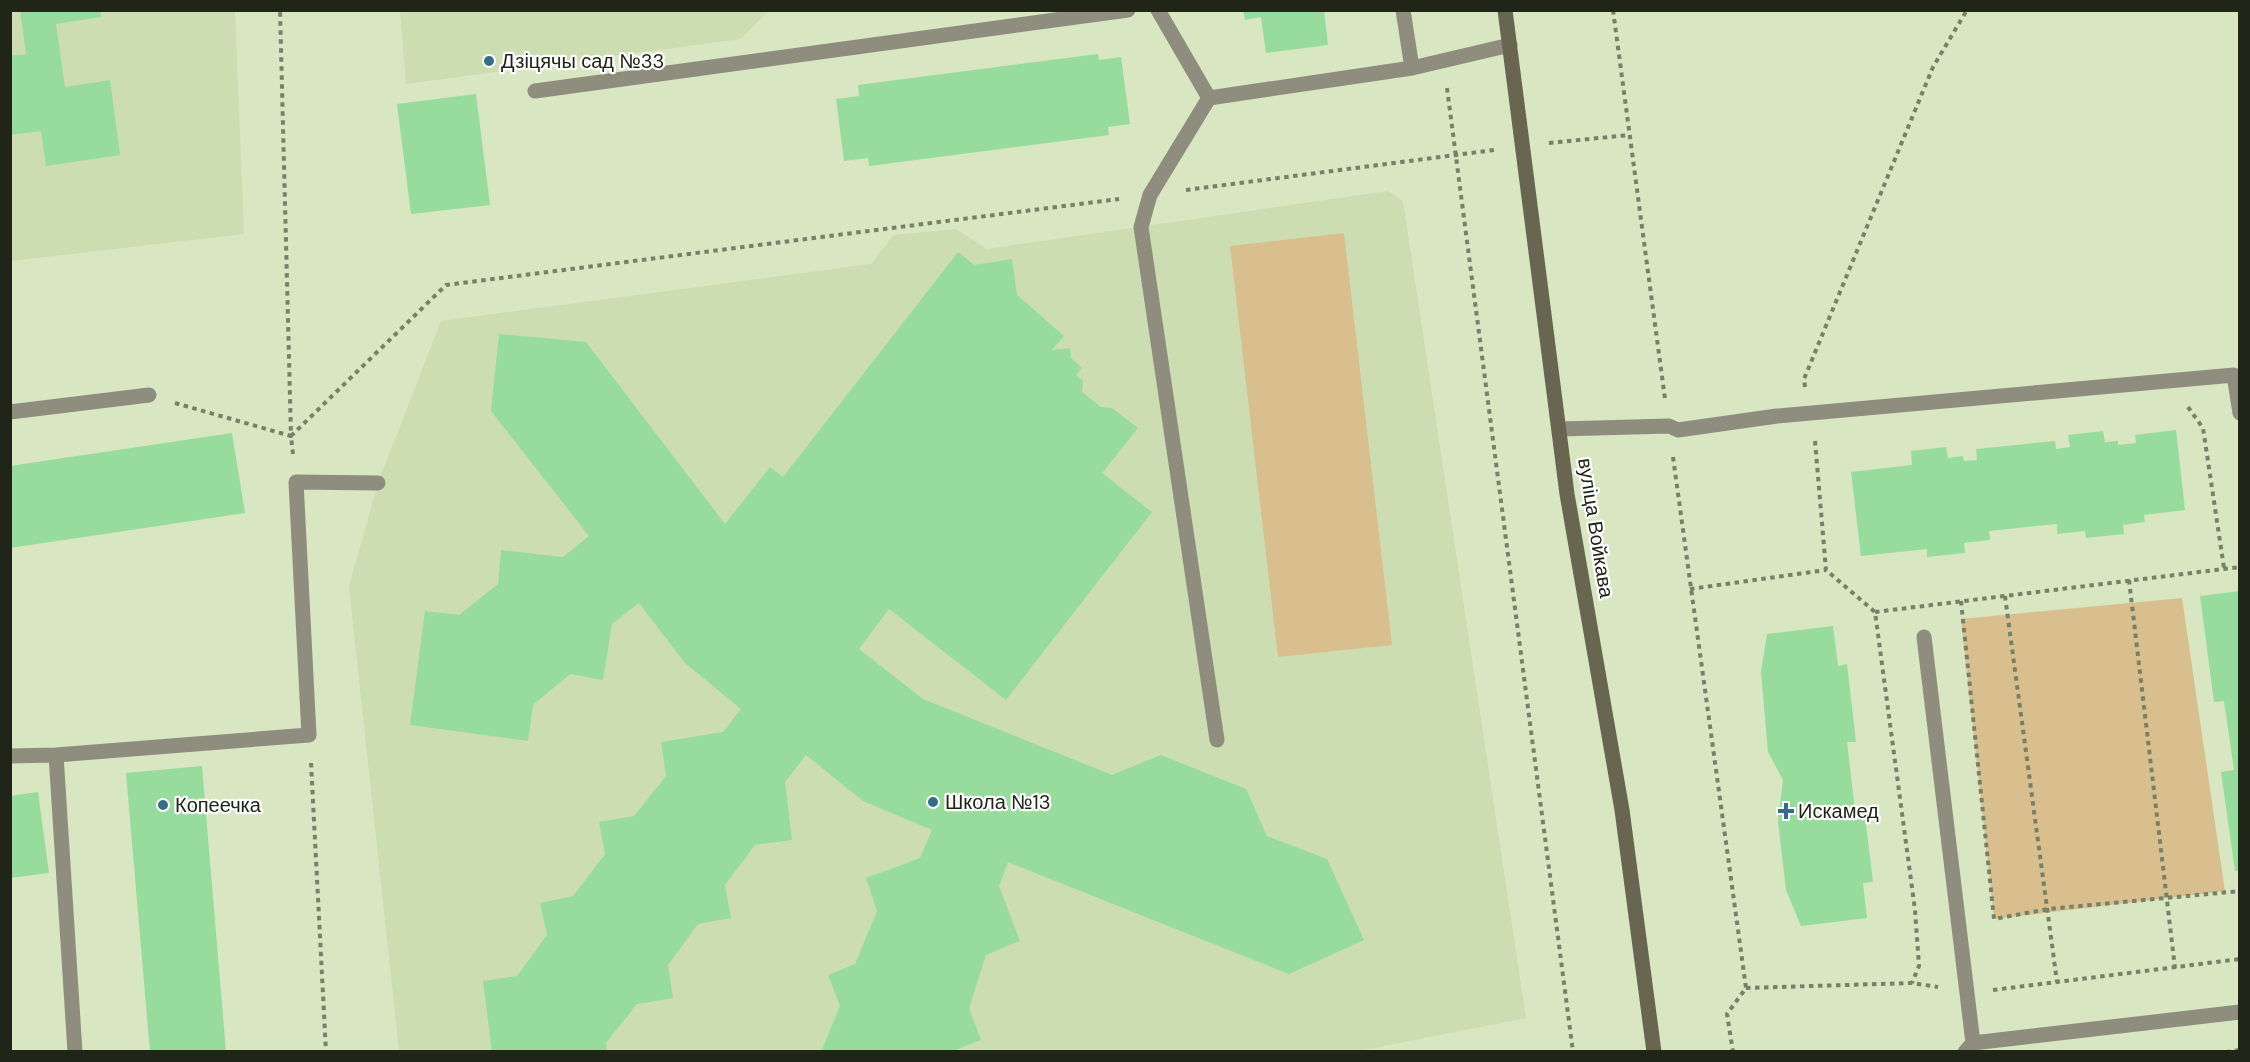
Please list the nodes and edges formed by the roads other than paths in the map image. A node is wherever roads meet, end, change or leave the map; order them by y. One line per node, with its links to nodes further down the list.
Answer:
1 (1128, 10): 7 (lane)
2 (1158, 10): 8 (lane)
3 (1403, 10): 6 (lane)
4 (1505, 10): 5 (main road, вуліца Войкава)
5 (1510, 45): 6 (lane); 12 (main road, вуліца Войкава)
6 (1412, 68): 8 (lane)
7 (536, 91)
8 (1209, 98): 15 (lane)
9 (149, 395): 10 (lane)
10 (10, 412)
11 (2240, 413): 12 (lane)
12 (1560, 429): 21 (main road, вуліца Войкава)
13 (378, 483): 16 (lane)
14 (1924, 637): 19 (lane)
15 (1216, 740)
16 (56, 755): 17 (lane); 20 (lane)
17 (10, 756)
18 (2240, 1012): 19 (lane)
19 (1969, 1047)
20 (75, 1052)
21 (1654, 1052)

